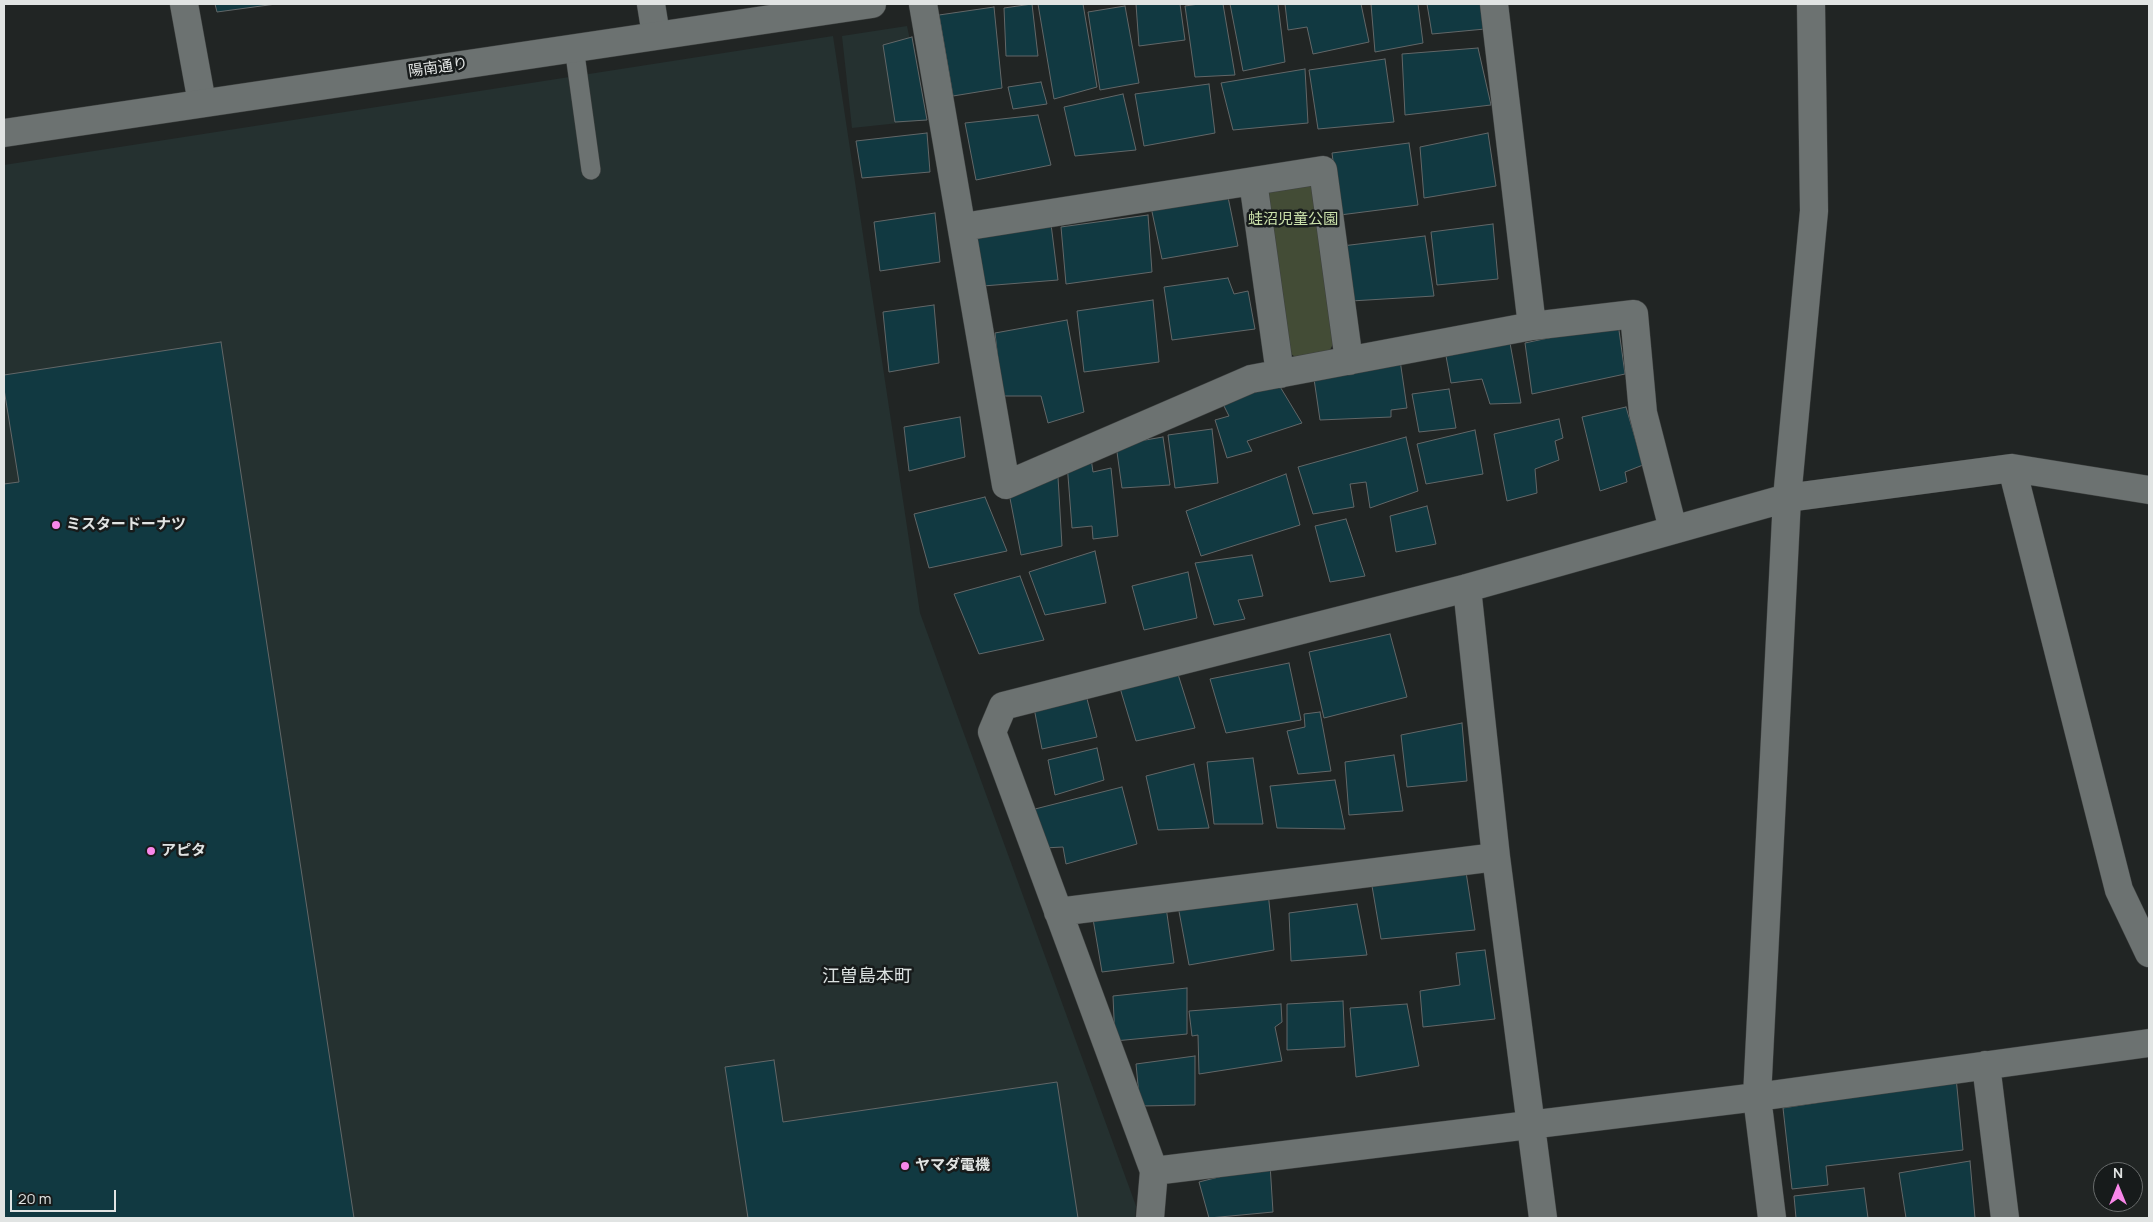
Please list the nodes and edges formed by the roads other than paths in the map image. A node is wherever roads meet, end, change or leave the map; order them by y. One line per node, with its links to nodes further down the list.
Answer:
1 (184, 4): 9 (street)
2 (651, 4): 7 (street)
3 (872, 4): 7 (street, 陽南通り)
4 (923, 4): 13 (street)
5 (1494, 4): 14 (street)
6 (1812, 4): 19 (street)
7 (656, 35): 8 (street, 陽南通り)
8 (574, 48): 9 (street, 陽南通り); 11 (lane)
9 (202, 103): 10 (street, 陽南通り)
10 (4, 133)
11 (591, 170)
12 (1253, 181): 13 (street); 15 (street); 16 (street)
13 (963, 226): 16 (street)
14 (1532, 326): 15 (street); 20 (street)
15 (1349, 361): 16 (street)
16 (1280, 374)
17 (2012, 468): 18 (street); 19 (street); 24 (street)
18 (2149, 490)
19 (1786, 498): 20 (street); 27 (street)
20 (1673, 529): 21 (street)
21 (1467, 588): 22 (street); 23 (street)
22 (1496, 857): 23 (street); 28 (street)
23 (1058, 912): 29 (street)
24 (2149, 953)
25 (2149, 1043): 26 (street)
26 (1986, 1065): 27 (street); 33 (street)
27 (1757, 1097): 28 (street); 32 (street)
28 (1532, 1123): 29 (street); 31 (street)
29 (1154, 1171): 30 (street)
30 (1150, 1218)
31 (1543, 1218)
32 (1772, 1218)
33 (2005, 1218)

